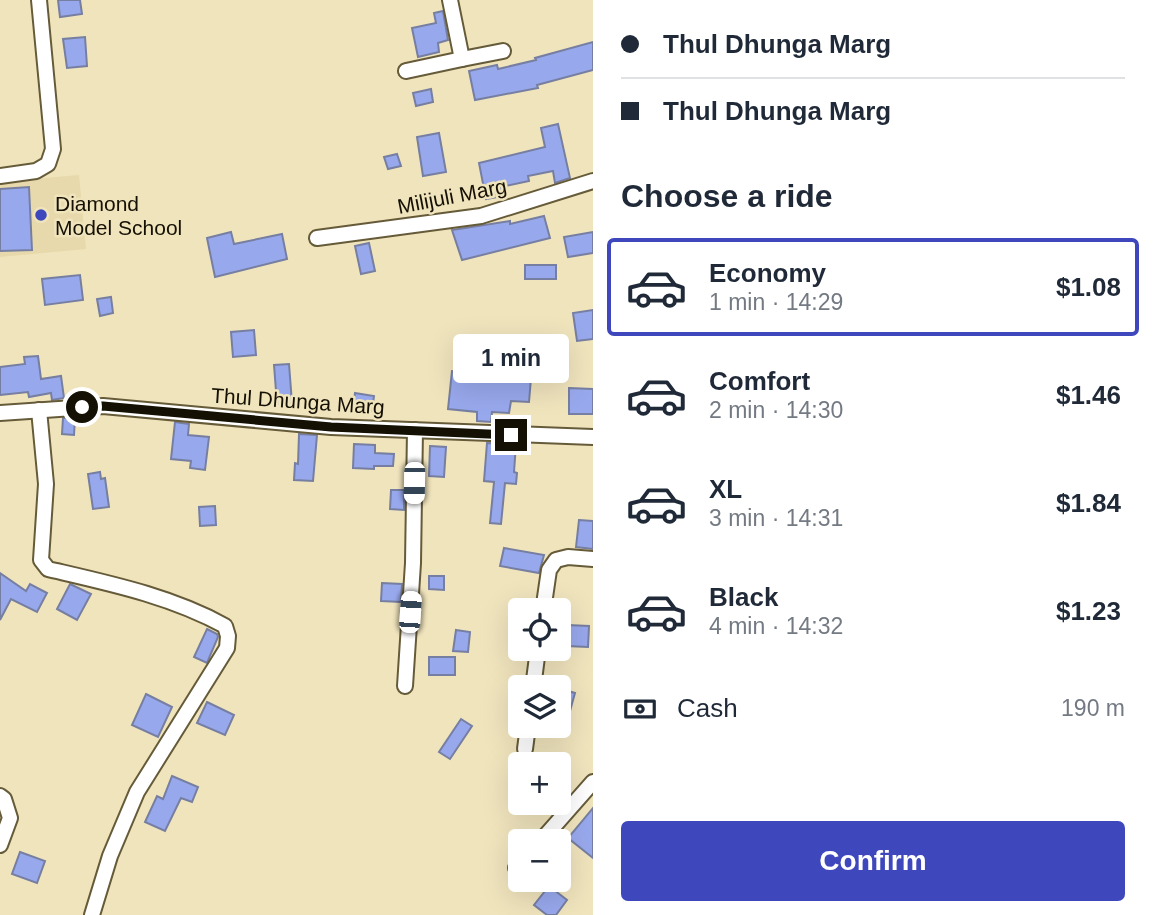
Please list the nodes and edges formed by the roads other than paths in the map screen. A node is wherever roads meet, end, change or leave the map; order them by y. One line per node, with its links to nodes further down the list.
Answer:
1 (39, 0): 6 (street)
2 (450, 0): 4 (street)
3 (503, 51): 4 (street)
4 (462, 59): 5 (street)
5 (406, 71)
6 (0, 176)
7 (593, 181): 8 (street, Milijuli Marg)
8 (317, 238)
9 (38, 410): 10 (street, Thul Dhunga Marg); 11 (street, Thul Dhunga Marg); 22 (street)
10 (0, 413)
11 (415, 430): 12 (street, Thul Dhunga Marg); 15 (street)
12 (593, 437)
13 (593, 559): 14 (street)
14 (545, 598)
15 (405, 686)
16 (526, 738): 17 (street)
17 (525, 749)
18 (593, 782): 20 (street)
19 (0, 796): 21 (street)
20 (551, 829)
21 (0, 845)
22 (92, 915)

